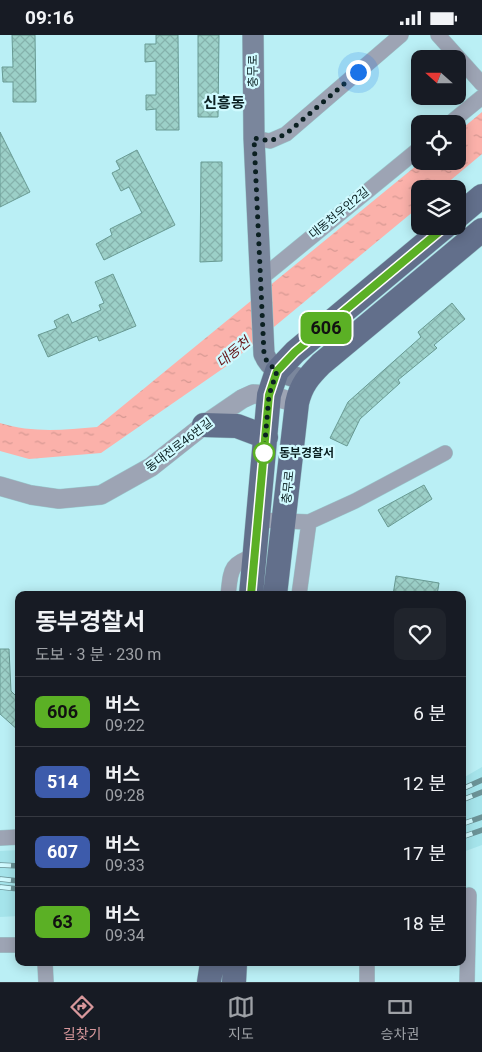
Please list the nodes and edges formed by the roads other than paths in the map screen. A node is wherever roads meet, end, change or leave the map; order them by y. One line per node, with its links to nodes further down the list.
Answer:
1 (253, 35): 7 (main road, 충무로)
2 (401, 35): 7 (street)
3 (438, 35): 4 (street)
4 (482, 84)
5 (482, 97): 6 (street)
6 (460, 115)
7 (254, 138): 13 (main road, 충무로)
8 (411, 155): 13 (street, 대동천우안2길)
9 (482, 195): 10 (main road)
10 (466, 209)
11 (482, 230): 15 (main road)
12 (435, 235): 14 (main road)
13 (259, 280): 14 (main road, 충무로)
14 (277, 371): 15 (main road); 16 (main road)
15 (305, 380): 17 (main road, 충무로)
16 (269, 395): 17 (street, 동대전로46번길); 18 (street, 동대전로46번길); 19 (main road)
17 (297, 403): 23 (main road, 충무로)
18 (204, 425): 19 (main road); 21 (street, 동대전로46번길)
19 (266, 437): 22 (main road)
20 (445, 453): 24 (street)
21 (0, 486)
22 (258, 520): 23 (street); 25 (main road)
23 (284, 521): 24 (street); 28 (main road, 충무로)
24 (309, 523): 29 (street)
25 (255, 556): 26 (street); 27 (main road)
26 (228, 591)
27 (251, 591)
28 (275, 591)
29 (300, 591)
30 (15, 837): 31 (street)
31 (0, 838)
32 (471, 895): 43 (street)
33 (0, 945): 34 (street)
34 (15, 945)
35 (45, 966): 39 (street)
36 (212, 966): 40 (main road)
37 (235, 966): 41 (main road)
38 (368, 966): 42 (street)
39 (46, 982)
40 (209, 982)
41 (234, 982)
42 (367, 982)
43 (467, 982)

